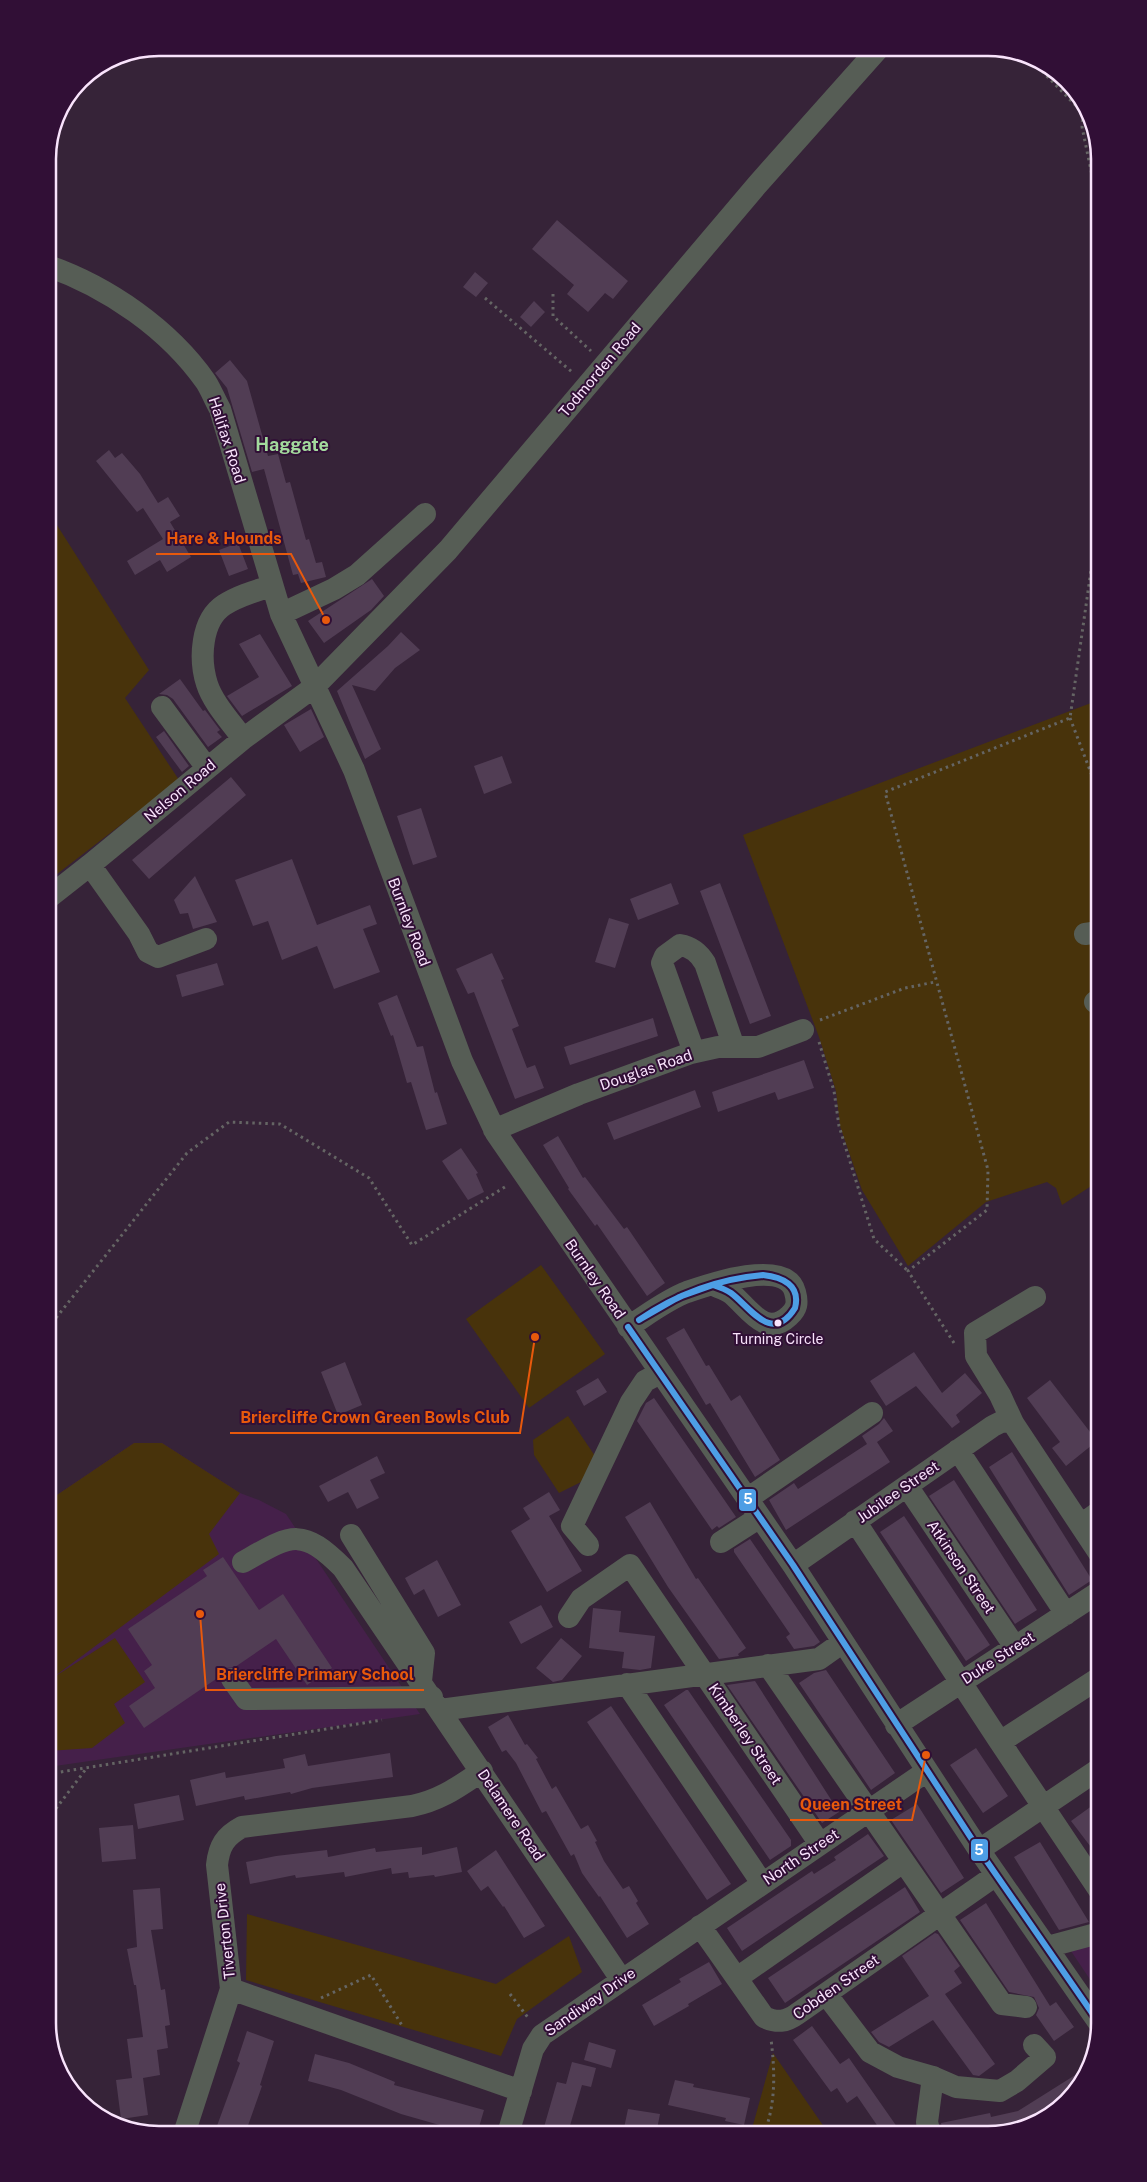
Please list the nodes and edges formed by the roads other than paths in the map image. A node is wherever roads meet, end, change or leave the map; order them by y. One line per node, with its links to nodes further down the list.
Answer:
1 (872, 56): 6 (street, Todmorden Road)
2 (56, 269): 4 (street, Halifax Road)
3 (425, 514): 5 (street)
4 (271, 586): 5 (street, Halifax Road); 8 (street)
5 (281, 614): 6 (street, Halifax Road)
6 (314, 687): 8 (street, Nelson Road); 16 (street, Burnley Road)
7 (162, 707): 9 (street)
8 (243, 739): 9 (street, Nelson Road)
9 (207, 768): 10 (street, Nelson Road)
10 (90, 865): 11 (street, Nelson Road); 12 (street)
11 (56, 892)
12 (206, 939)
13 (804, 1029): 14 (street, Douglas Road)
14 (734, 1047): 15 (street, Douglas Road); 15 (street)
15 (694, 1052): 16 (street, Douglas Road)
16 (494, 1130): 19 (street, Burnley Road)
17 (713, 1285): 19 (street)
18 (1035, 1297): 22 (street)
19 (628, 1327): 20 (street, Burnley Road)
20 (660, 1373): 25 (street, Burnley Road); 33 (street)
21 (872, 1413): 25 (street)
22 (1008, 1422): 23 (street, Jubilee Street); 29 (street)
23 (958, 1450): 24 (street, Jubilee Street); 37 (street)
24 (907, 1486): 28 (street, Jubilee Street); 40 (street, Atkinson Street)
25 (747, 1499): 26 (street, Burnley Road)
26 (760, 1517): 32 (street); 35 (street, Burnley Road)
27 (1091, 1518): 29 (street)
28 (855, 1521): 35 (street, Jubilee Street); 44 (street)
29 (1081, 1524): 31 (street)
30 (351, 1535): 47 (street)
31 (1091, 1539)
32 (721, 1542)
33 (588, 1545)
34 (243, 1562): 47 (street, Delamere Road)
35 (793, 1565): 39 (street, Burnley Road)
36 (1091, 1598): 37 (street, Duke Street)
37 (1066, 1614): 40 (street, Duke Street)
38 (569, 1617): 42 (street, Kimberley Street)
39 (843, 1642): 41 (street); 48 (street, Burnley Road)
40 (1015, 1647): 44 (street, Duke Street)
41 (768, 1665): 42 (street); 54 (street)
42 (704, 1673): 45 (street); 55 (street, Kimberley Street)
43 (232, 1679): 47 (street)
44 (960, 1683): 48 (street, Duke Street); 49 (street)
45 (627, 1684): 47 (street); 60 (street)
46 (1091, 1684): 49 (street)
47 (431, 1696): 50 (street, Delamere Road)
48 (896, 1725): 51 (street, Burnley Road)
49 (1000, 1742): 53 (street)
50 (482, 1771): 66 (street, Delamere Road); 67 (street, Tiverton Drive)
51 (927, 1772): 54 (street, North Street); 56 (street, Burnley Road)
52 (1091, 1778): 53 (street)
53 (1043, 1807): 56 (street); 59 (street)
54 (868, 1811): 55 (street, North Street); 57 (street)
55 (820, 1844): 60 (street, North Street)
56 (979, 1850): 58 (street, Burnley Road)
57 (903, 1862): 61 (street); 65 (street)
58 (996, 1875): 61 (street, Cobden Street); 64 (street, Burnley Road)
59 (1091, 1877)
60 (762, 1883): 62 (street, North Street)
61 (940, 1915): 68 (street, Cobden Street); 69 (street)
62 (700, 1926): 65 (street); 66 (street, Sandiway Drive)
63 (1091, 1935): 64 (street)
64 (1047, 1947): 70 (street, Burnley Road)
65 (737, 1978): 68 (street, Cobden Street)
66 (621, 1979): 73 (street, Sandiway Drive)
67 (231, 1989): 73 (street, Tiverton Drive); 74 (street)
68 (826, 1994): 72 (street)
69 (1026, 2007)
70 (1091, 2010)
71 (1044, 2056): 72 (street)
72 (933, 2077): 76 (street)
73 (520, 2091): 75 (street, Sandiway Drive)
74 (187, 2126)
75 (510, 2126)
76 (928, 2126)

